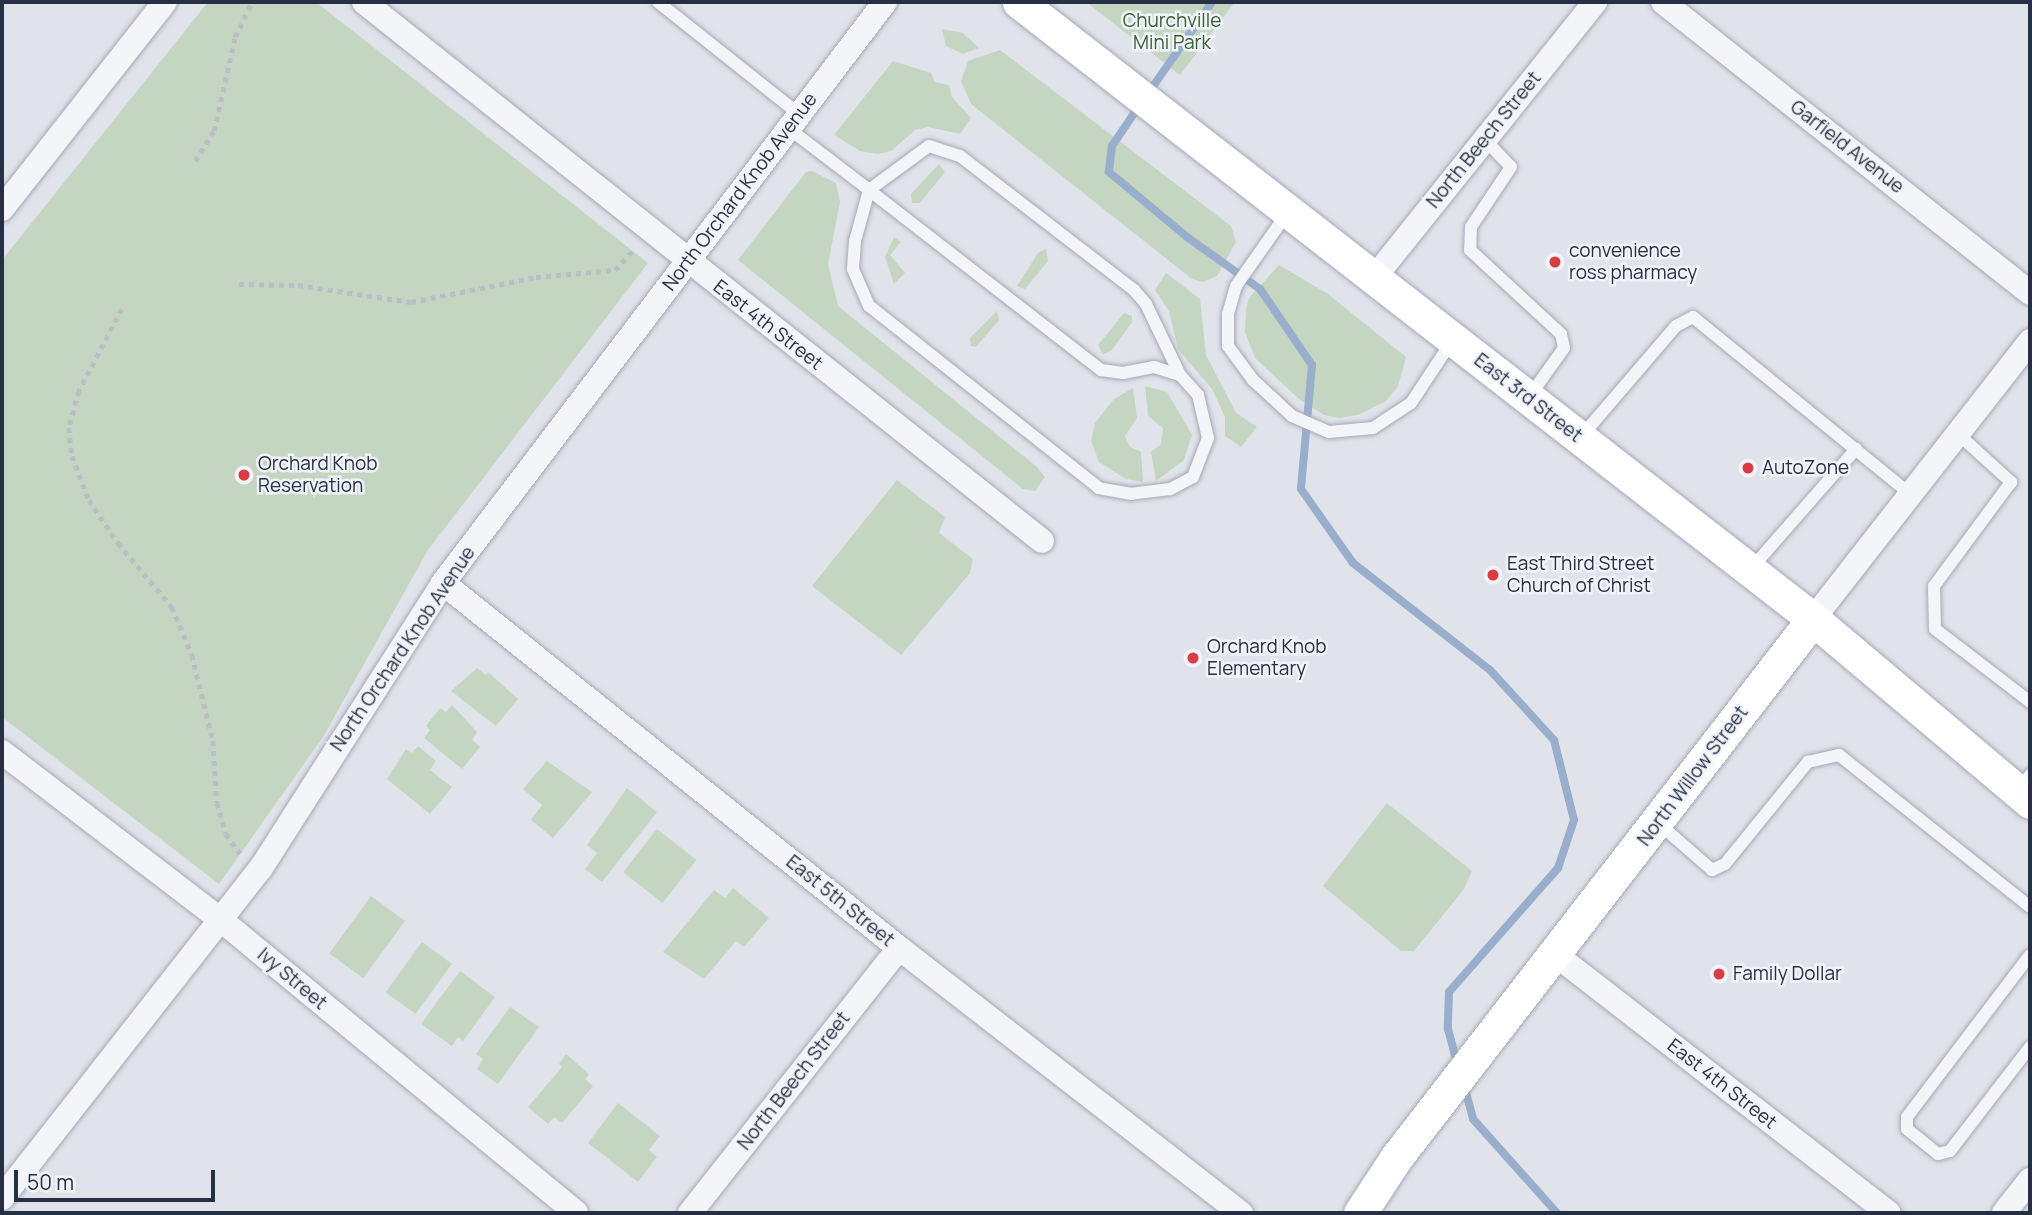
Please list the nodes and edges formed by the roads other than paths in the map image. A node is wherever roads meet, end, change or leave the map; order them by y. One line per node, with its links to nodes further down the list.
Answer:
1 (165, 2): 11 (street)
2 (364, 2): 13 (street, East 4th Street)
3 (658, 2): 8 (lane)
4 (885, 2): 8 (street, North Orchard Knob Avenue)
5 (1019, 2): 12 (main road, East 3rd Street)
6 (1595, 2): 9 (street, North Beech Street)
7 (1663, 2): 15 (street, Garfield Avenue)
8 (794, 121): 10 (lane); 13 (street, North Orchard Knob Avenue)
9 (1485, 140): 14 (street, North Beech Street); 19 (lane)
10 (869, 190): 18 (lane); 18 (lane); 18 (lane)
11 (2, 209)
12 (1289, 212): 14 (main road, East 3rd Street); 16 (lane)
13 (687, 261): 24 (street, East 4th Street); 26 (street, North Orchard Knob Avenue)
14 (1374, 278): 16 (main road, East 3rd Street)
15 (2030, 293)
16 (1453, 340): 19 (main road, East 3rd Street)
17 (2030, 341): 20 (street, North Willow Street)
18 (1180, 375)
19 (1528, 398): 21 (main road, East 3rd Street)
20 (1958, 434): 23 (street, North Willow Street); 28 (lane)
21 (1580, 439): 22 (lane); 25 (main road, East 3rd Street)
22 (1856, 449): 23 (lane); 25 (lane)
23 (1910, 494): 27 (street, North Willow Street)
24 (1042, 541)
25 (1749, 570): 27 (main road, East 3rd Street)
26 (443, 583): 33 (street, North Orchard Knob Avenue); 34 (street, East 5th Street)
27 (1813, 619): 30 (main road, East 3rd Street); 31 (main road, North Willow Street)
28 (2030, 702)
29 (2, 752): 33 (street, Ivy Street)
30 (2026, 790)
31 (1657, 822): 32 (lane); 35 (main road, North Willow Street)
32 (2030, 907)
33 (221, 920): 39 (street, North Orchard Knob Avenue); 40 (street, Ivy Street)
34 (899, 948): 41 (street, North Beech Street); 42 (street, East 5th Street)
35 (1556, 955): 43 (main road, North Willow Street); 44 (street, East 4th Street)
36 (2030, 955): 37 (lane)
37 (2028, 1054)
38 (2030, 1180): 45 (street)
39 (2, 1198)
40 (576, 1213)
41 (690, 1213)
42 (1241, 1213)
43 (1360, 1213)
44 (1889, 1213)
45 (2004, 1213)

